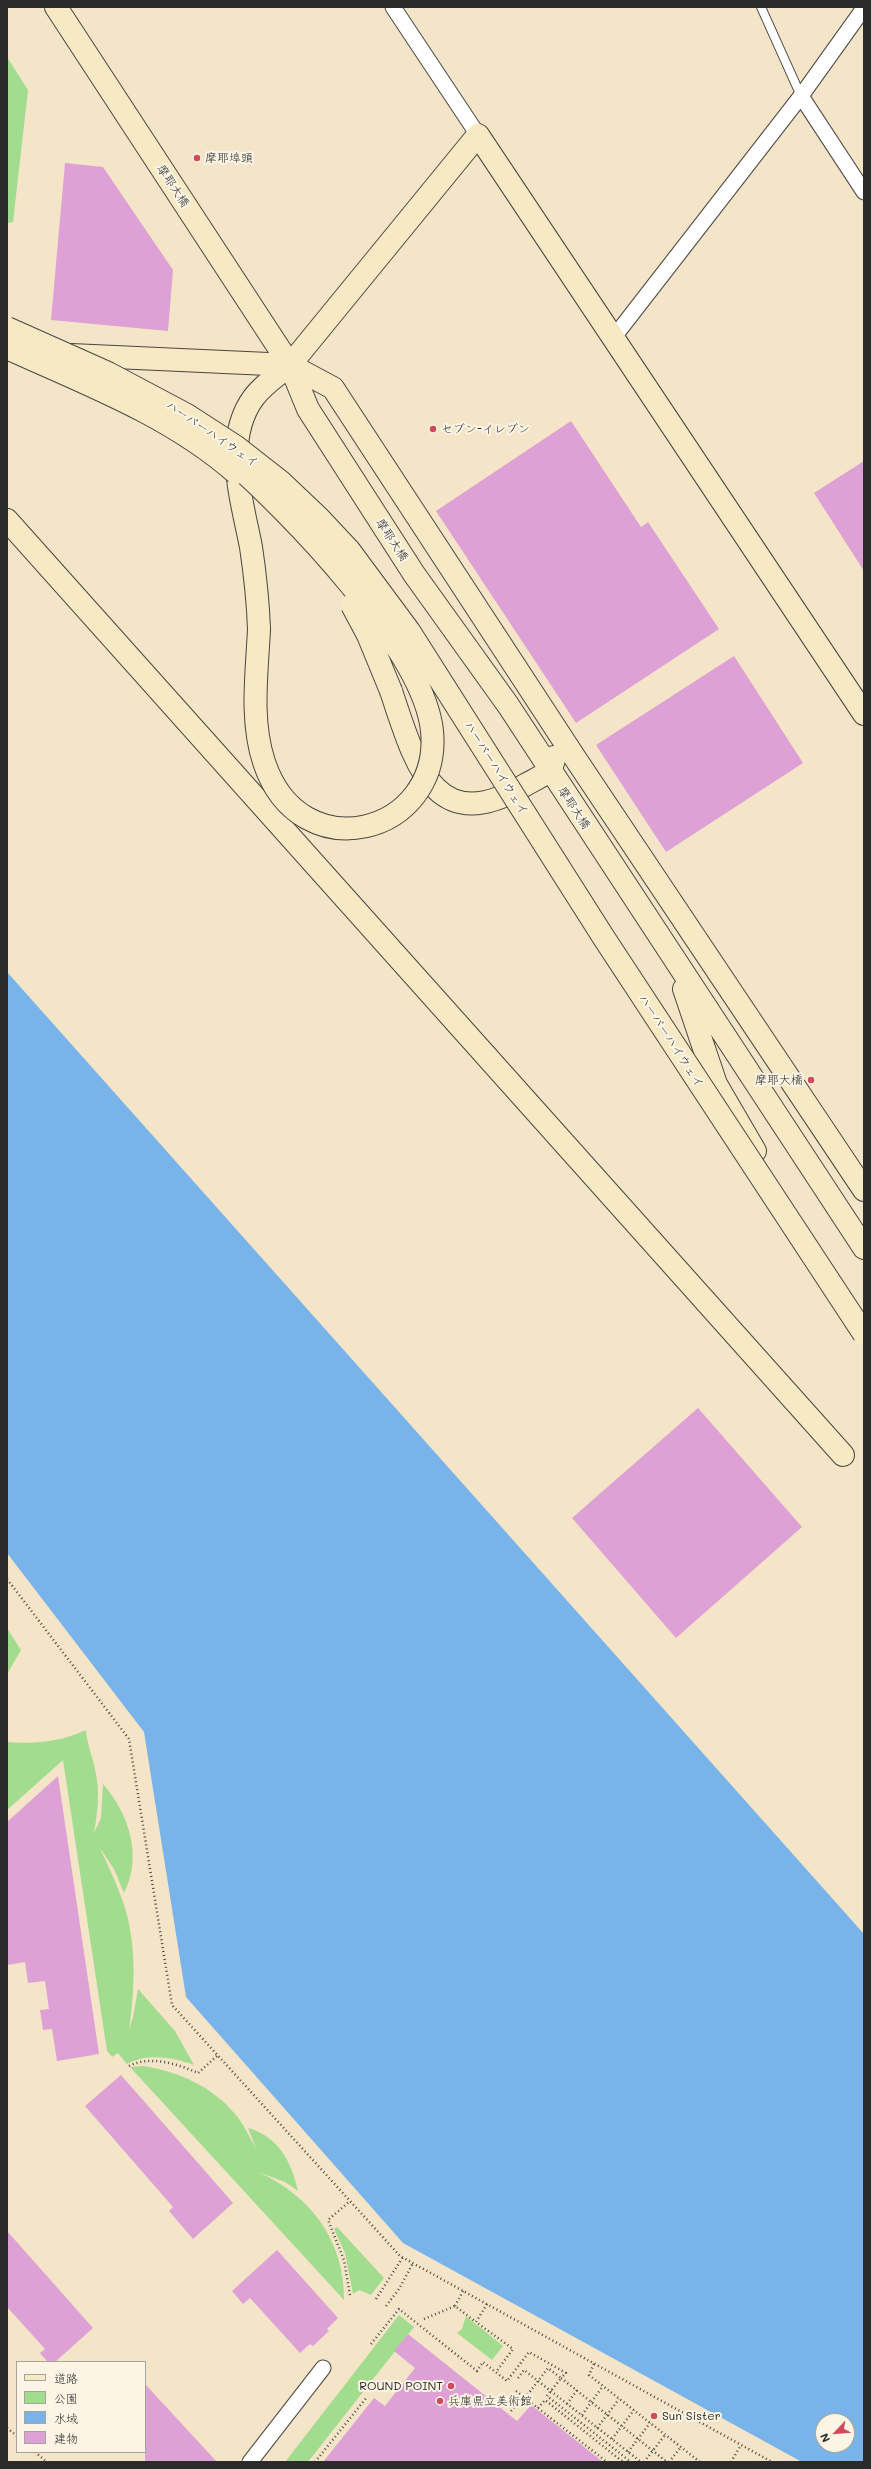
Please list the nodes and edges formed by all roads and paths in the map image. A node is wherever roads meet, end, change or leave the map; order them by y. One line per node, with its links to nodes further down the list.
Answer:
1 (56, 7): 13 (street, 摩耶大橋)
2 (393, 7): 6 (street)
3 (761, 7): 5 (lane)
4 (864, 8): 5 (street)
5 (800, 96): 7 (street); 10 (street)
6 (478, 135): 10 (street); 13 (street)
7 (864, 192)
8 (7, 316): 21 (street, ハーバーハイウェイ)
9 (7, 328): 22 (street, ハーバーハイウェイ, bridge)
10 (614, 337): 16 (street)
11 (7, 340): 13 (street, bridge)
12 (7, 349): 13 (street); 17 (street, bridge)
13 (290, 365): 15 (street, 摩耶大橋); 17 (street, 摩耶大橋)
14 (7, 520): 24 (street)
15 (428, 532): 17 (street); 19 (street, 摩耶大橋)
16 (864, 714)
17 (549, 771): 18 (street, 摩耶大橋)
18 (675, 961): 20 (street, 摩耶大橋); 23 (street)
19 (864, 1190)
20 (864, 1248)
21 (864, 1313)
22 (864, 1334)
23 (864, 1343)
24 (843, 1456)
25 (7, 1579): 26 (path)
26 (218, 2055): 27 (path); 28 (path)
27 (129, 2066)
28 (350, 2201): 29 (path); 32 (path)
29 (403, 2257): 30 (path); 33 (path)
30 (413, 2263): 31 (path); 35 (path)
31 (463, 2291): 34 (path); 36 (path)
32 (350, 2296)
33 (376, 2299)
34 (487, 2304): 38 (path); 40 (path)
35 (386, 2306)
36 (455, 2306): 37 (path); 38 (path)
37 (424, 2318)
38 (476, 2322): 42 (path)
39 (372, 2344): 42 (path)
40 (594, 2364): 46 (path); 70 (path)
41 (323, 2368): 78 (street)
42 (496, 2372): 44 (path)
43 (518, 2378): 45 (path)
44 (561, 2378): 45 (path); 47 (path); 49 (path)
45 (538, 2381): 49 (path); 51 (path)
46 (603, 2386): 52 (path); 53 (path)
47 (577, 2390): 53 (path); 54 (path)
48 (516, 2391): 51 (path)
49 (551, 2391): 54 (path); 66 (path)
50 (367, 2397): 79 (path)
51 (524, 2397): 55 (path); 57 (path)
52 (619, 2399): 56 (path); 58 (path)
53 (592, 2402): 58 (path); 59 (path)
54 (567, 2404): 59 (path)
55 (538, 2408): 69 (path); 80 (path)
56 (634, 2410): 60 (path); 61 (path)
57 (511, 2411)
58 (607, 2414): 61 (path); 63 (path)
59 (582, 2415): 63 (path)
60 (650, 2423): 65 (path); 68 (path)
61 (622, 2426): 67 (path); 68 (path)
62 (7, 2428): 64 (path)
63 (597, 2428): 67 (path)
64 (16, 2435)
65 (665, 2435): 71 (path); 72 (path)
66 (599, 2437): 69 (path); 82 (path)
67 (612, 2439): 73 (path)
68 (638, 2439): 72 (path); 73 (path)
69 (596, 2441): 81 (path)
70 (741, 2445): 76 (path); 86 (path)
71 (681, 2447): 75 (path); 84 (path)
72 (653, 2450): 83 (path); 84 (path)
73 (628, 2452): 83 (path)
74 (36, 2453): 77 (path)
75 (695, 2461): 85 (path)
76 (766, 2461): 87 (path)
77 (47, 2462)
78 (250, 2462)
79 (315, 2462)
80 (607, 2462)
81 (623, 2462)
82 (631, 2462)
83 (642, 2462)
84 (668, 2462)
85 (700, 2462)
86 (731, 2462)
87 (772, 2462)

